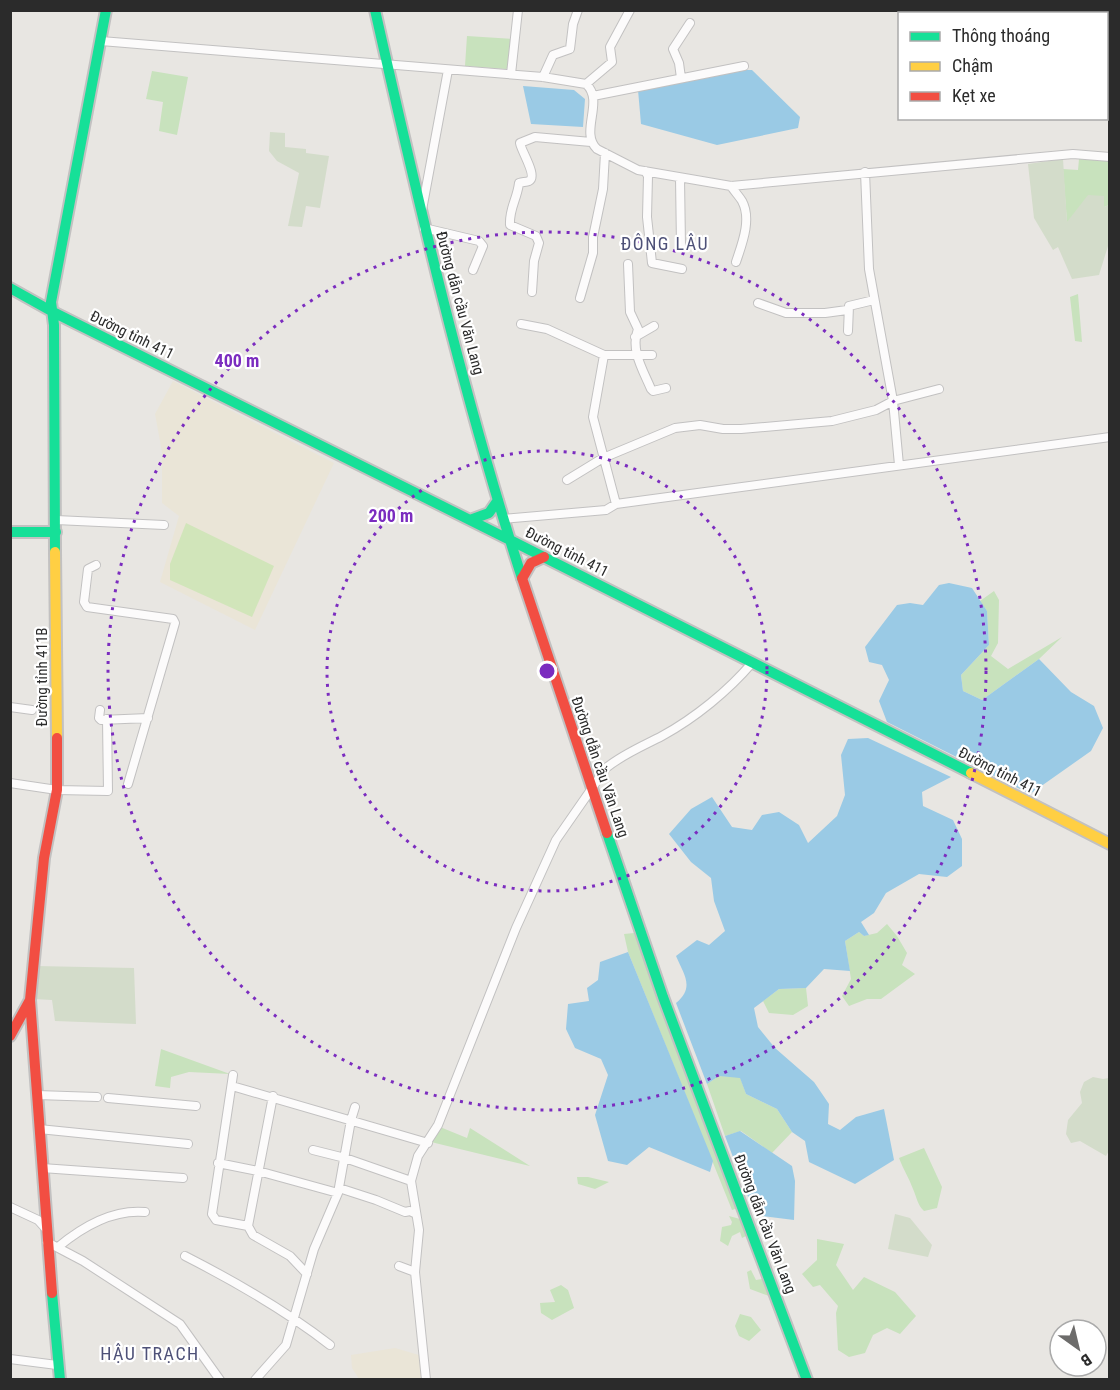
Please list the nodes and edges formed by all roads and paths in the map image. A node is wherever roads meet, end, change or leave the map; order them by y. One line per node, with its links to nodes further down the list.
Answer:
1 (106, 10): 7 (main road, Đường tỉnh 411B)
2 (375, 10): 8 (main road, Đường dẫn cầu Văn Lang)
3 (518, 10): 11 (street)
4 (578, 10): 12 (street)
5 (630, 10): 14 (street)
6 (690, 23): 13 (street)
7 (101, 41): 8 (street); 36 (main road, Đường tỉnh 411B)
8 (387, 66): 10 (street); 23 (main road, Đường dẫn cầu Văn Lang)
9 (744, 66): 13 (street)
10 (448, 70): 11 (street); 23 (street)
11 (511, 74): 12 (street)
12 (543, 77): 14 (street)
13 (681, 78): 15 (street)
14 (586, 84): 15 (street)
15 (593, 96): 16 (street)
16 (591, 142): 17 (street); 31 (street)
17 (605, 153): 19 (street); 32 (street)
18 (1110, 157): 20 (street)
19 (645, 171): 21 (street); 28 (street)
20 (865, 172): 22 (street); 33 (street)
21 (680, 178): 22 (street); 25 (street)
22 (730, 186): 26 (street)
23 (421, 214): 24 (main road, Đường dẫn cầu Văn Lang)
24 (424, 228): 29 (street); 51 (main road, Đường dẫn cầu Văn Lang)
25 (681, 246)
26 (736, 262)
27 (628, 264): 40 (street)
28 (682, 269)
29 (473, 270)
30 (10, 288): 36 (main road, Đường tỉnh 411)
31 (532, 292)
32 (580, 298)
33 (874, 300): 35 (street); 46 (street)
34 (758, 303): 35 (street)
35 (847, 310): 39 (street)
36 (53, 312): 54 (main road, Đường tỉnh 411B); 55 (main road, Đường tỉnh 411)
37 (521, 324): 41 (street)
38 (654, 326): 40 (street)
39 (848, 331)
40 (635, 337): 42 (street)
41 (604, 355): 42 (street); 48 (street)
42 (636, 355): 43 (street); 44 (street)
43 (652, 355)
44 (666, 388)
45 (939, 389): 46 (street)
46 (893, 401): 48 (street); 49 (street)
47 (1110, 437): 49 (street)
48 (603, 458): 50 (street); 52 (street)
49 (899, 465): 52 (street)
50 (567, 480)
51 (498, 500): 53 (main road, Đường dẫn cầu Văn Lang); 55 (main road)
52 (616, 504): 53 (street)
53 (503, 519): 59 (main road, Đường dẫn cầu Văn Lang)
54 (56, 520): 56 (street); 58 (main road, Đường tỉnh 411B)
55 (470, 520): 59 (main road, Đường tỉnh 411)
56 (164, 525)
57 (10, 532): 58 (main road)
58 (56, 532): 72 (main road, Đường tỉnh 411B)
59 (510, 540): 60 (main road, Đường tỉnh 411); 62 (main road, Đường dẫn cầu Văn Lang)
60 (544, 557): 62 (main road); 63 (main road, Đường tỉnh 411)
61 (96, 565): 67 (street)
62 (523, 577): 71 (main road, Đường dẫn cầu Văn Lang)
63 (752, 663): 71 (street); 73 (main road, Đường tỉnh 411)
64 (10, 707): 65 (street)
65 (32, 710)
66 (100, 710): 68 (street)
67 (148, 718): 68 (street); 70 (street)
68 (107, 719): 72 (street)
69 (10, 783): 72 (street)
70 (128, 784)
71 (592, 789): 86 (street); 115 (main road, Đường dẫn cầu Văn Lang)
72 (57, 790): 74 (main road, Đường tỉnh 411B)
73 (1110, 844)
74 (30, 1000): 75 (main road, Đường tỉnh 411B); 78 (main road)
75 (10, 1036)
76 (233, 1075): 77 (street)
77 (232, 1086): 79 (street); 90 (street)
78 (36, 1095): 80 (street); 85 (main road)
79 (273, 1096): 84 (street); 92 (street)
80 (97, 1097)
81 (108, 1098): 82 (street)
82 (196, 1106)
83 (355, 1107): 84 (street)
84 (351, 1120): 86 (street); 89 (street)
85 (39, 1130): 87 (street); 91 (main road)
86 (428, 1143): 94 (street)
87 (188, 1144)
88 (313, 1150): 89 (street)
89 (345, 1158): 94 (street); 95 (street)
90 (218, 1163): 92 (street); 99 (street)
91 (42, 1168): 93 (street); 100 (main road)
92 (258, 1171): 95 (street); 99 (street)
93 (183, 1178)
94 (411, 1181): 98 (street)
95 (339, 1191): 98 (street); 106 (street)
96 (10, 1208): 100 (street)
97 (145, 1212): 102 (street)
98 (416, 1214): 105 (street)
99 (248, 1226): 106 (street)
100 (46, 1229): 101 (main road)
101 (47, 1242): 102 (street); 110 (main road)
102 (58, 1247): 112 (street)
103 (185, 1256): 107 (street)
104 (399, 1266): 105 (street)
105 (415, 1272): 114 (street)
106 (307, 1274): 107 (street)
107 (295, 1318): 108 (street); 113 (street)
108 (330, 1345)
109 (10, 1359): 110 (street)
110 (57, 1365): 111 (main road)
111 (60, 1380)
112 (220, 1380)
113 (255, 1380)
114 (426, 1380)
115 (807, 1380)

